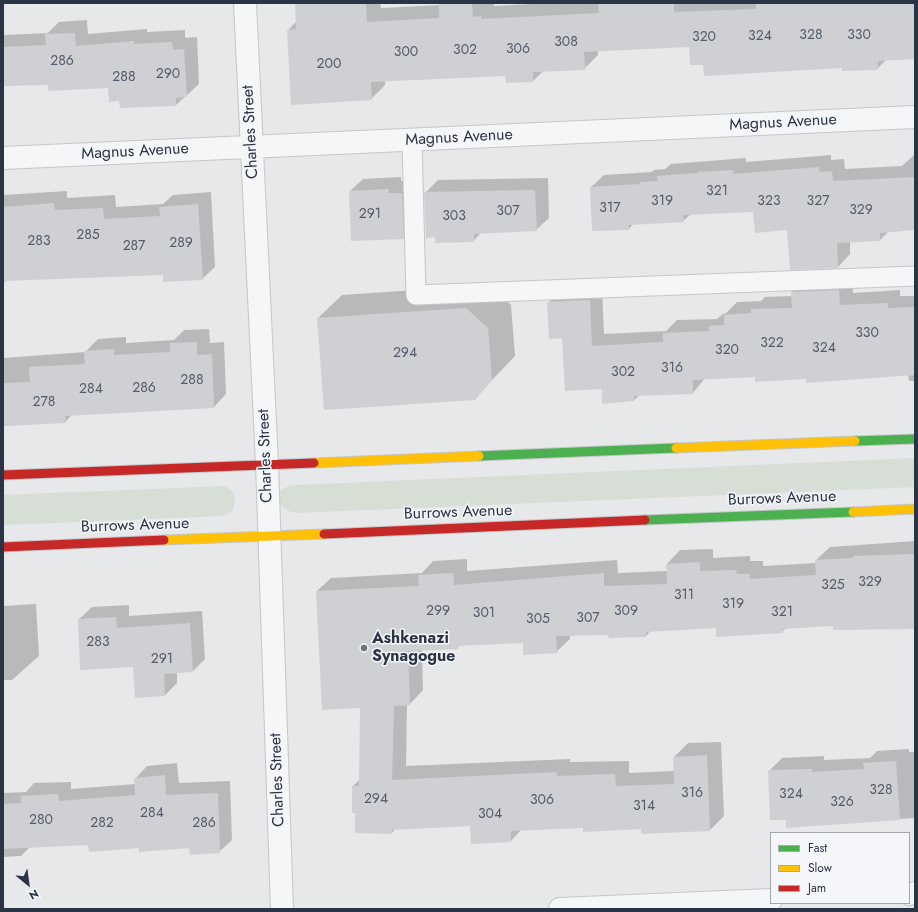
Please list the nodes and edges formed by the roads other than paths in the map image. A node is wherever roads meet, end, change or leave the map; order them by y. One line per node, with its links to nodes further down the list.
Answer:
1 (245, 3): 4 (street, Charles Street)
2 (915, 117): 3 (street, Magnus Avenue)
3 (412, 140): 4 (street, Magnus Avenue); 6 (lane)
4 (252, 147): 5 (street, Magnus Avenue); 8 (street, Charles Street)
5 (3, 158)
6 (915, 276)
7 (915, 439): 8 (street)
8 (267, 464): 9 (street); 11 (street, Charles Street)
9 (3, 476)
10 (915, 509): 11 (street, Burrows Avenue)
11 (269, 536): 12 (street, Burrows Avenue); 14 (street, Charles Street)
12 (3, 547)
13 (770, 900): 15 (street)
14 (282, 909)
15 (560, 909)

